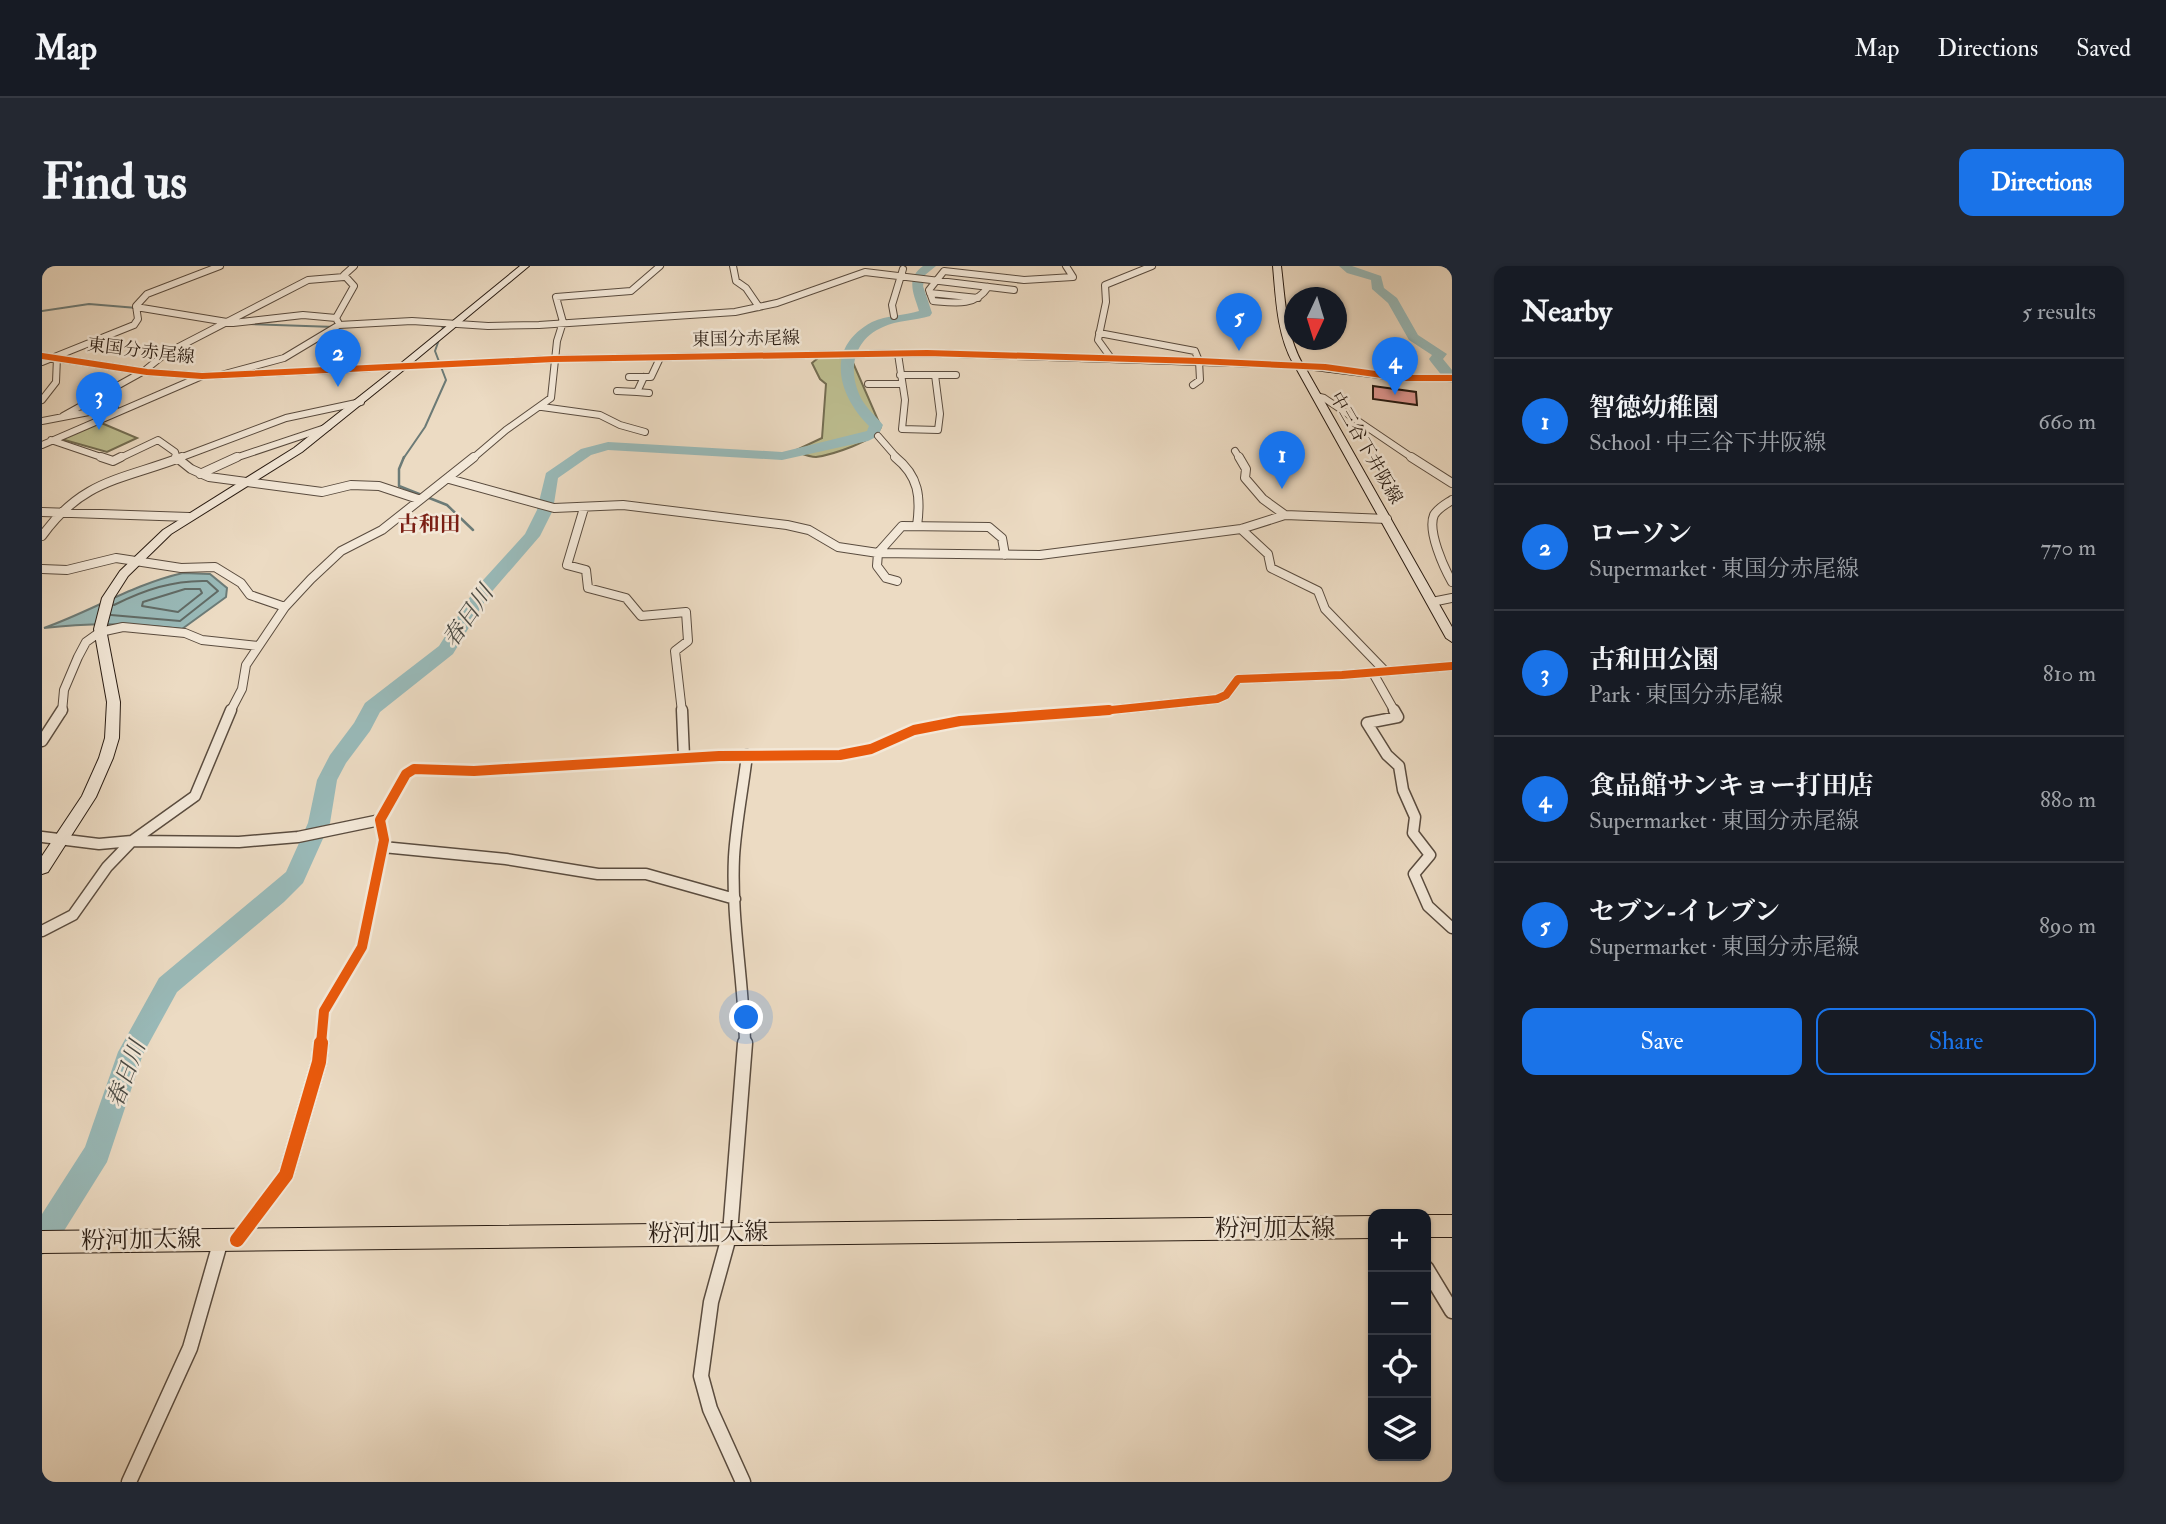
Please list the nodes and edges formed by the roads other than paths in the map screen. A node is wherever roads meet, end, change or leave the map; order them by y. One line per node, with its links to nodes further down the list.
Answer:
1 (220, 266): 22 (street)
2 (354, 266): 16 (street)
3 (525, 266): 28 (street)
4 (660, 266): 27 (street)
5 (733, 266): 23 (street)
6 (954, 266): 14 (street)
7 (986, 266): 15 (street)
8 (1013, 266): 18 (street)
9 (1066, 266): 18 (street)
10 (1152, 266): 29 (street)
11 (1277, 266): 39 (street, 中三谷下井阪線)
12 (865, 269): 17 (street); 23 (street)
13 (903, 269): 17 (street)
14 (944, 271): 15 (street); 19 (street)
15 (983, 275): 18 (street)
16 (344, 277): 25 (street); 26 (street)
17 (900, 277): 19 (street); 24 (street)
18 (1010, 278)
19 (935, 281): 20 (street); 20 (street)
20 (988, 287): 21 (street)
21 (1014, 289)
22 (136, 307): 25 (street); 32 (street)
23 (759, 307): 27 (street)
24 (894, 316)
25 (226, 322): 26 (street); 40 (street)
26 (337, 322): 28 (street); 41 (street)
27 (563, 322): 28 (street); 35 (street)
28 (455, 324): 38 (street)
29 (1099, 333): 34 (street); 36 (street)
30 (898, 354): 33 (street, 東国分赤尾線); 34 (street, 東国分赤尾線); 42 (street)
31 (42, 355): 32 (street, 東国分赤尾線)
32 (57, 357): 37 (street); 40 (street, 東国分赤尾線); 56 (street)
33 (660, 358): 35 (street, 東国分赤尾線); 47 (street)
34 (1111, 358): 36 (street, 東国分赤尾線)
35 (554, 359): 38 (street, 東国分赤尾線); 59 (street)
36 (1199, 361): 39 (street, 東国分赤尾線); 51 (street)
37 (42, 362)
38 (403, 366): 41 (street, 東国分赤尾線); 57 (street)
39 (1299, 367): 48 (street, 東国分赤尾線); 55 (street, 中三谷下井阪線)
40 (144, 371): 45 (street, 東国分赤尾線); 60 (street)
41 (220, 375): 45 (street, 東国分赤尾線)
42 (901, 375): 43 (street); 50 (street)
43 (935, 375): 44 (street); 50 (street)
44 (956, 375)
45 (202, 376): 58 (street)
46 (629, 377): 47 (street)
47 (644, 377): 53 (street)
48 (1449, 378)
49 (868, 384): 50 (street)
50 (901, 384)
51 (1193, 385)
52 (617, 391): 53 (street)
53 (637, 392): 54 (street)
54 (649, 393)
55 (1316, 396): 72 (street); 80 (street, 中三谷下井阪線)
56 (42, 400)
57 (360, 402): 62 (street); 68 (street)
58 (128, 405): 60 (street); 65 (street)
59 (542, 407): 63 (street); 70 (street)
60 (63, 416): 61 (street)
61 (42, 421)
62 (328, 427): 69 (street); 71 (street)
63 (645, 432)
64 (878, 436): 81 (street)
65 (51, 440): 66 (street); 68 (street)
66 (42, 445)
67 (1235, 451): 78 (street)
68 (177, 459): 69 (street); 76 (street)
69 (200, 474): 71 (street)
70 (449, 480): 73 (street); 75 (street)
71 (246, 483): 73 (street); 79 (street)
72 (1452, 483)
73 (418, 499): 92 (street)
74 (1452, 500): 89 (street)
75 (583, 508): 84 (street); 101 (street)
76 (60, 511): 77 (street); 79 (street); 83 (street)
77 (42, 512)
78 (1285, 516): 80 (street); 82 (street)
79 (189, 517): 86 (street)
80 (1387, 519): 91 (street, 中三谷下井阪線)
81 (917, 526): 84 (street); 85 (street)
82 (1241, 529): 85 (street); 97 (street)
83 (42, 536)
84 (878, 553): 85 (street); 88 (street)
85 (1005, 555)
86 (136, 559): 87 (street); 92 (street); 93 (street)
87 (42, 569)
88 (897, 581)
89 (1452, 582)
90 (1452, 598): 91 (street)
91 (1432, 603): 94 (street, 中三谷下井阪線)
92 (285, 607): 95 (street)
93 (100, 632): 95 (street); 98 (street); 104 (street)
94 (1452, 638)
95 (258, 646): 105 (street)
96 (1452, 666): 97 (street)
97 (1379, 672): 100 (street); 109 (street)
98 (45, 731): 99 (street)
99 (42, 741)
100 (747, 755): 101 (street); 108 (street)
101 (684, 757): 102 (street)
102 (380, 820): 105 (street); 106 (street)
103 (42, 837): 104 (street)
104 (62, 838): 105 (street); 107 (street)
105 (132, 841): 110 (street)
106 (383, 847): 108 (street); 115 (street)
107 (42, 868)
108 (735, 898): 114 (street)
109 (1452, 928)
110 (42, 931)
111 (1431, 1226): 112 (main road)
112 (1452, 1226)
113 (1368, 1227): 114 (main road, 粉河加太線)
114 (730, 1233): 115 (main road, 粉河加太線); 120 (street)
115 (229, 1239): 116 (main road, 粉河加太線); 119 (street)
116 (48, 1242)
117 (1428, 1272): 118 (street)
118 (1452, 1311)
119 (129, 1482)
120 (743, 1482)

